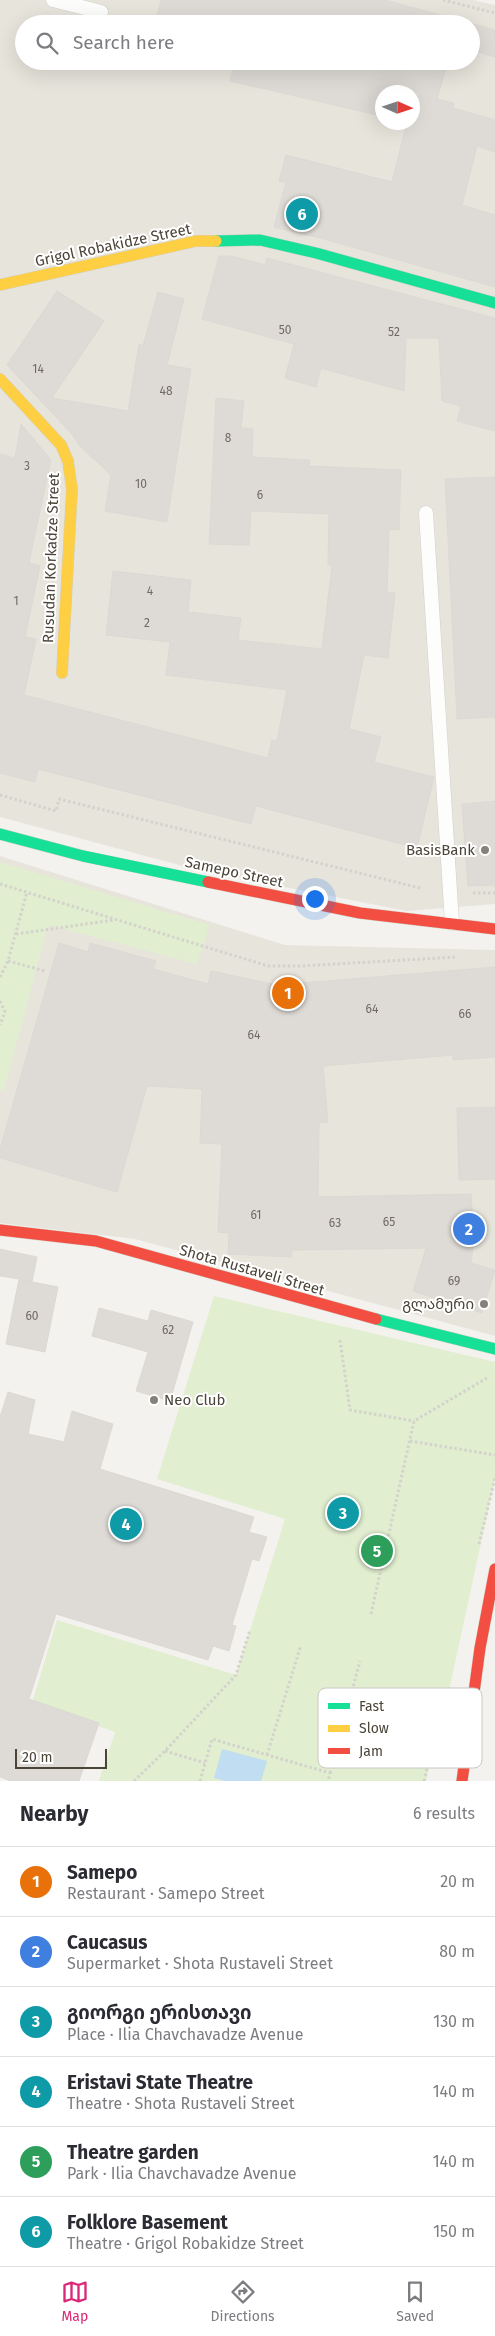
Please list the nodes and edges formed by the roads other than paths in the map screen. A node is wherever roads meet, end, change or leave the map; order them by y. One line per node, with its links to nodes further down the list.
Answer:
1 (53, 0): 2 (lane)
2 (101, 12)
3 (0, 284): 4 (street, Grigol Robakidze Street)
4 (495, 303)
5 (0, 379): 7 (street, Rusudan Korkadze Street)
6 (426, 513): 9 (lane)
7 (62, 673)
8 (0, 834): 9 (street, Samepo Street)
9 (452, 923): 10 (street, Samepo Street)
10 (495, 929)
11 (0, 1230): 12 (street, Shota Rustaveli Street)
12 (495, 1349)
13 (495, 1569): 14 (street)
14 (475, 1688)
15 (464, 1768): 16 (street)
16 (462, 1781)

